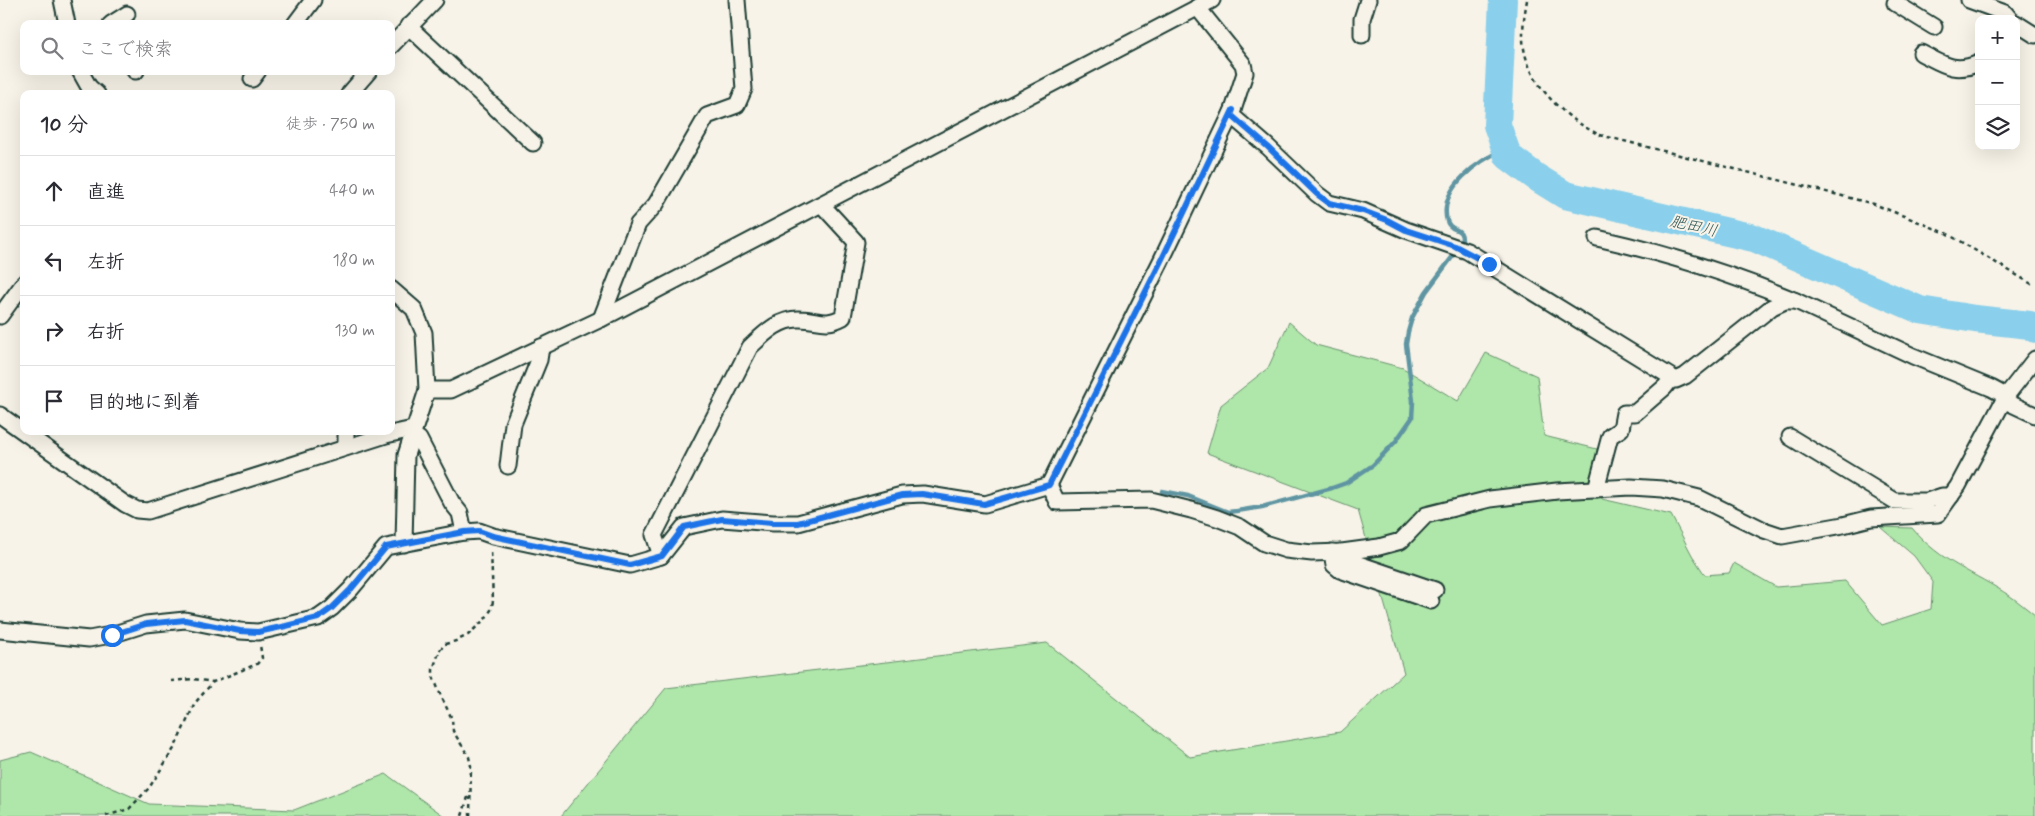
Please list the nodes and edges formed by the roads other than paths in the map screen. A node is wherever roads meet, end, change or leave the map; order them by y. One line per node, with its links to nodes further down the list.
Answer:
1 (62, 0): 11 (street)
2 (313, 0): 13 (street)
3 (435, 0): 15 (street)
4 (737, 0): 35 (street)
5 (1368, 0): 17 (street)
6 (1897, 0): 16 (street)
7 (1969, 0): 10 (street)
8 (1201, 3): 26 (street); 28 (street)
9 (127, 14): 12 (street)
10 (2010, 15)
11 (66, 20)
12 (117, 20)
13 (298, 20)
14 (2020, 23): 18 (street)
15 (408, 26): 19 (street); 27 (street)
16 (1934, 27)
17 (1362, 34)
18 (2035, 35)
19 (395, 41)
20 (1921, 53): 21 (street)
21 (1975, 64)
22 (82, 75): 24 (street)
23 (366, 75): 25 (street)
24 (92, 90)
25 (352, 90)
26 (1233, 110): 38 (street); 52 (street)
27 (533, 143)
28 (822, 205): 35 (street); 58 (street)
29 (1597, 238): 33 (street)
30 (20, 286): 32 (street)
31 (395, 292): 39 (street)
32 (6, 296): 34 (street)
33 (1796, 301): 38 (street); 40 (street)
34 (0, 316)
35 (601, 319): 36 (street)
36 (541, 348): 39 (street); 51 (street)
37 (2035, 359): 40 (street)
38 (1672, 378): 53 (street)
39 (427, 390): 44 (street)
40 (2006, 398): 42 (street); 54 (street)
41 (0, 415): 43 (street)
42 (2035, 415)
43 (20, 429)
44 (412, 432): 45 (street); 55 (street); 56 (street)
45 (395, 434)
46 (28, 435): 50 (street)
47 (346, 435): 50 (street)
48 (386, 435): 50 (street)
49 (1790, 437): 54 (street)
50 (346, 447)
51 (508, 466)
52 (1049, 485): 57 (street); 58 (street)
53 (1596, 489): 54 (street); 57 (street)
54 (1951, 496)
55 (464, 532): 56 (street); 58 (street)
56 (404, 544): 60 (street)
57 (1336, 552): 59 (street)
58 (662, 556)
59 (1433, 595)
60 (0, 630)

